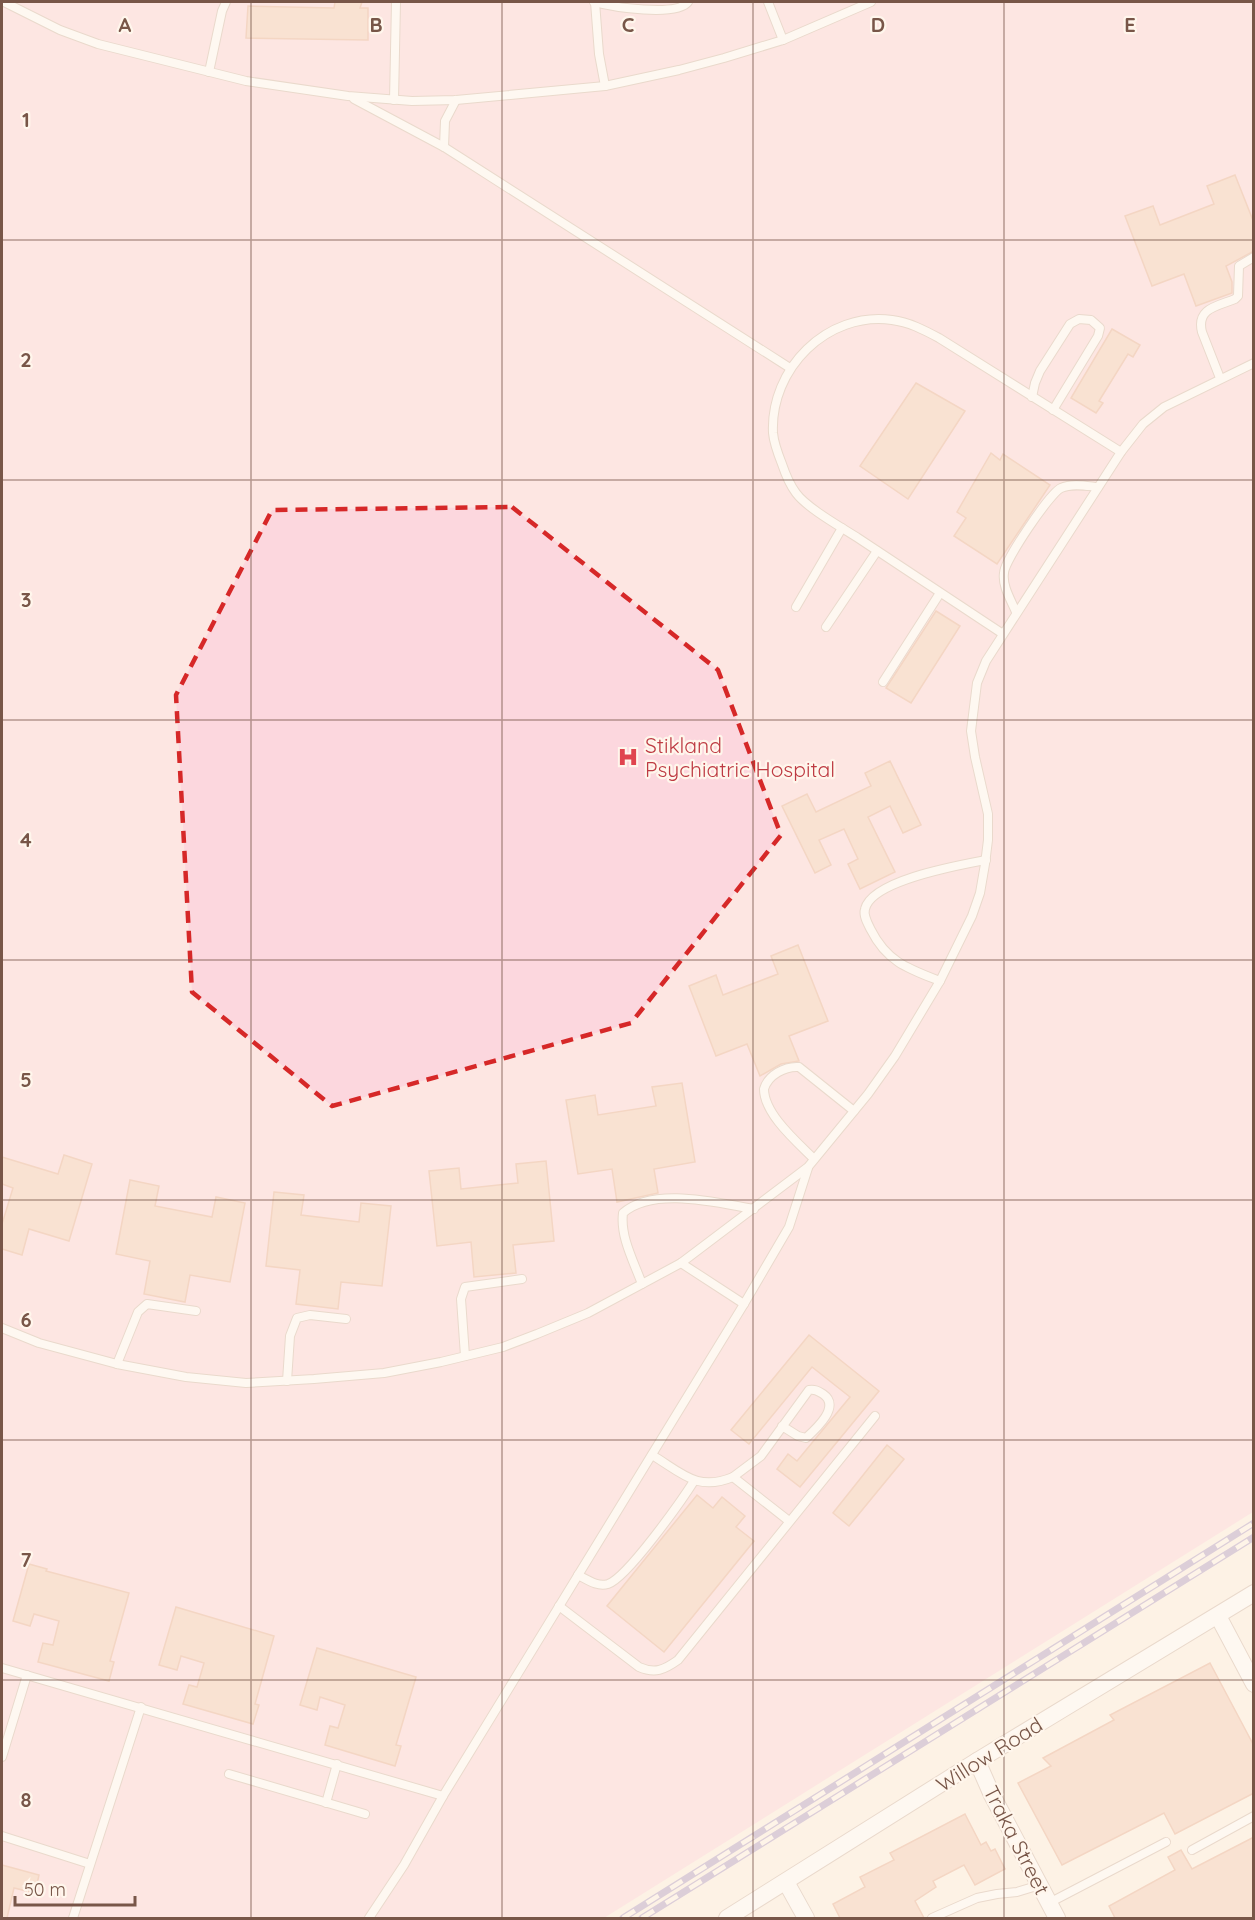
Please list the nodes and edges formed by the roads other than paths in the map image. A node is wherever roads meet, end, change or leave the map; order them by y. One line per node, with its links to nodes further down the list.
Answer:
1 (4, 2): 9 (lane)
2 (226, 2): 9 (lane)
3 (396, 2): 12 (lane)
4 (595, 2): 5 (lane); 10 (lane)
5 (688, 2)
6 (768, 2): 8 (lane)
7 (871, 2): 8 (lane)
8 (783, 40): 10 (lane)
9 (209, 72): 11 (lane)
10 (605, 86): 13 (lane)
11 (348, 96): 12 (lane); 14 (lane)
12 (394, 100): 13 (lane)
13 (456, 100): 14 (lane)
14 (444, 147): 17 (lane)
15 (1254, 257): 18 (lane)
16 (1254, 363): 18 (lane)
17 (790, 368): 19 (lane); 23 (lane)
18 (1220, 378): 21 (lane)
19 (1032, 397): 20 (lane); 20 (lane)
20 (1053, 410): 21 (lane)
21 (1121, 452): 22 (lane)
22 (1098, 487): 27 (lane); 27 (lane)
23 (843, 528): 24 (lane); 26 (lane)
24 (878, 551): 25 (lane); 28 (lane)
25 (940, 592): 29 (lane); 30 (lane)
26 (796, 607)
27 (1016, 612): 29 (lane)
28 (826, 627)
29 (1003, 633): 31 (lane)
30 (883, 682)
31 (986, 860): 32 (lane); 32 (lane)
32 (940, 981): 33 (lane)
33 (854, 1111): 34 (lane); 34 (lane)
34 (814, 1159): 35 (lane)
35 (808, 1167): 36 (lane); 40 (lane)
36 (754, 1209): 37 (lane); 39 (lane)
37 (681, 1263): 39 (lane); 40 (lane)
38 (522, 1279): 44 (lane)
39 (642, 1284): 44 (lane)
40 (744, 1304): 49 (lane)
41 (196, 1311): 45 (lane)
42 (346, 1319): 46 (lane)
43 (2, 1328): 45 (lane)
44 (465, 1356): 46 (lane)
45 (117, 1364): 46 (lane)
46 (287, 1381)
47 (875, 1416): 52 (lane)
48 (782, 1426): 48 (lane); 50 (lane)
49 (652, 1455): 51 (lane); 53 (lane)
50 (733, 1477): 51 (lane); 52 (lane)
51 (694, 1480): 53 (lane)
52 (789, 1521): 55 (lane)
53 (578, 1575): 55 (lane)
54 (1254, 1593): 56 (street, Willow Road)
55 (559, 1606): 65 (lane)
56 (1218, 1616): 59 (street); 62 (street, Willow Road)
57 (2, 1668): 58 (lane)
58 (27, 1675): 60 (lane); 61 (lane)
59 (1254, 1684)
60 (141, 1707): 63 (lane); 72 (lane)
61 (2, 1757)
62 (977, 1761): 73 (street, Willow Road); 74 (street, Traka Street)
63 (337, 1764): 65 (lane); 66 (lane)
64 (229, 1774): 66 (lane)
65 (443, 1796): 77 (lane)
66 (326, 1803): 67 (lane)
67 (365, 1814)
68 (1254, 1816): 71 (lane)
69 (2, 1836): 72 (lane)
70 (1166, 1842): 75 (lane)
71 (1192, 1850)
72 (90, 1864): 76 (lane)
73 (786, 1882): 78 (street, Willow Road); 79 (street)
74 (1040, 1885): 75 (street, Traka Street); 80 (lane)
75 (1049, 1903): 81 (street, Traka Street)
76 (73, 1918)
77 (369, 1918)
78 (727, 1918)
79 (806, 1918)
80 (932, 1918)
81 (1058, 1918)

